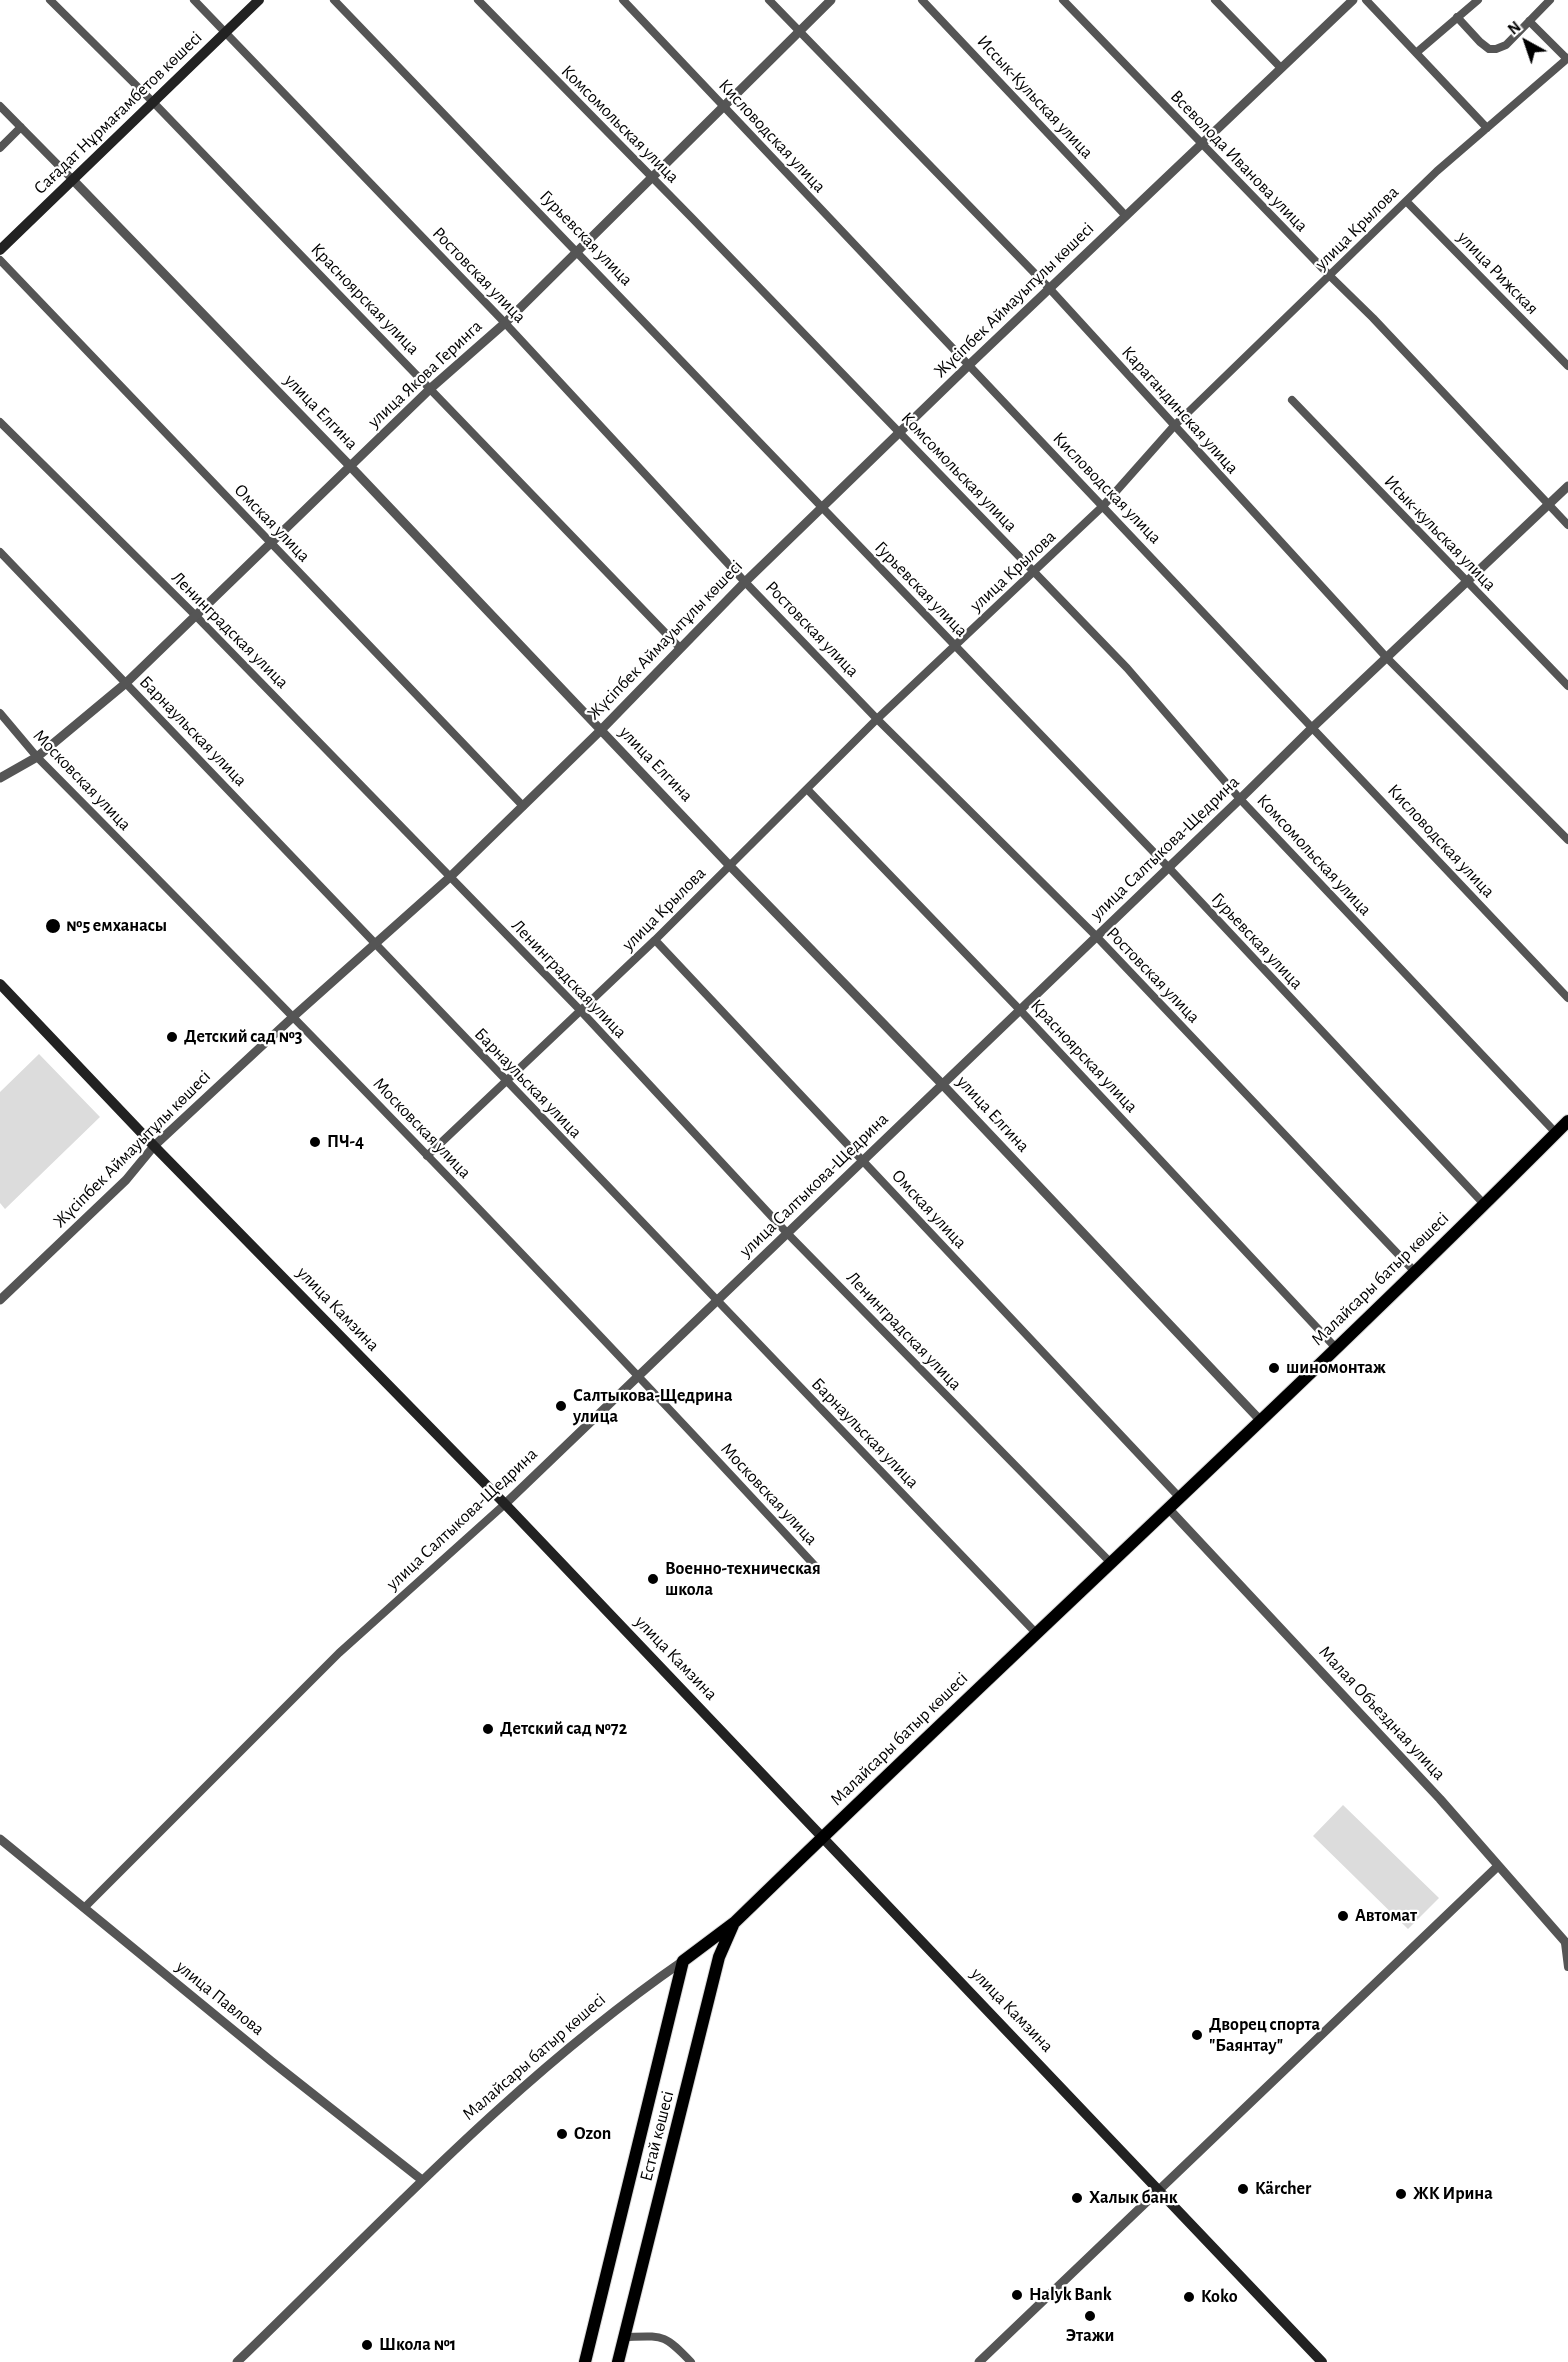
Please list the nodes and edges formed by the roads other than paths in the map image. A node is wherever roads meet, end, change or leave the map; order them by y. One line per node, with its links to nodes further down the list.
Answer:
1 (50, 0): 23 (street, Красноярская улица)
2 (194, 0): 19 (street, Ростовская улица)
3 (259, 0): 19 (main road, Сағадат Нұрмағамбетов көшесі)
4 (334, 0): 35 (street, Гурьевская улица)
5 (478, 0): 30 (street, Комсомольская улица)
6 (623, 0): 25 (street, Кисловодская улица)
7 (769, 0): 18 (street, Карагандинская улица)
8 (831, 0): 18 (street, улица Якова Геринга)
9 (922, 0): 33 (street, Иссык-Кульская улица)
10 (1063, 0): 28 (street, Всеволода Иванова улица)
11 (1215, 0): 22 (street)
12 (1353, 0): 22 (street, Жүсіпбек Аймауытұлы көшесі)
13 (1366, 0): 20 (street)
14 (1478, 0): 16 (street)
15 (1550, 0): 17 (street)
16 (1457, 17): 17 (street); 20 (street)
17 (1529, 21): 21 (street)
18 (799, 31): 25 (street, улица Якова Геринга); 38 (street, Карагандинская улица)
19 (225, 33): 23 (main road, Сағадат Нұрмағамбетов көшесі); 39 (street, Ростовская улица)
20 (1416, 53): 27 (street)
21 (1568, 58): 27 (street, улица Крылова)
22 (1281, 68): 28 (street, Жүсіпбек Аймауытұлы көшесі)
23 (153, 102): 31 (main road, Сағадат Нұрмағамбетов көшесі); 42 (street, Красноярская улица)
24 (0, 106): 26 (street, улица Елгина)
25 (723, 106): 30 (street, улица Якова Геринга); 40 (street, Кисловодская улица)
26 (21, 127): 29 (street); 31 (street, улица Елгина)
27 (1487, 128): 32 (street, улица Крылова)
28 (1201, 144): 33 (street, Жүсіпбек Аймауытұлы көшесі); 37 (street, Всеволода Иванова улица)
29 (0, 147)
30 (652, 177): 35 (street, улица Якова Геринга); 46 (street, Комсомольская улица)
31 (73, 180): 34 (main road, Сағадат Нұрмағамбетов көшесі); 47 (street, улица Елгина)
32 (1406, 201): 37 (street, улица Крылова); 41 (street, улица Рижская)
33 (1126, 216): 38 (street, Жүсіпбек Аймауытұлы көшесі)
34 (0, 250)
35 (578, 251): 39 (street, улица Якова Геринга); 51 (street, Гурьевская улица)
36 (0, 260): 53 (street, Омская улица)
37 (1330, 276): 45 (street, улица Крылова); 49 (street, Всеволода Иванова улица)
38 (1049, 288): 40 (street, Жүсіпбек Аймауытұлы көшесі); 45 (street, Карагандинская улица)
39 (505, 323): 42 (street, улица Якова Геринга); 57 (street, Ростовская улица)
40 (969, 365): 46 (street, Жүсіпбек Аймауытұлы көшесі); 50 (street, Кисловодская улица)
41 (1568, 366)
42 (431, 388): 47 (street, улица Якова Геринга); 60 (street, Красноярская улица)
43 (1292, 400): 56 (street, Исык-кульская улица)
44 (0, 422): 58 (street, Ленинградская улица)
45 (1174, 426): 50 (street, улица Крылова); 61 (street, Карагандинская улица)
46 (899, 432): 51 (street, Жүсіпбек Аймауытұлы көшесі); 55 (street, Комсомольская улица)
47 (350, 466): 53 (street, улица Якова Геринга); 67 (street, улица Елгина)
48 (1568, 486): 49 (street, улица Салтыкова-Щедрина)
49 (1548, 505): 52 (street, Всеволода Иванова улица); 56 (street, улица Салтыкова-Щедрина)
50 (1103, 506): 55 (street, улица Крылова); 66 (street, Кисловодская улица)
51 (821, 507): 57 (street, Жүсіпбек Аймауытұлы көшесі); 59 (street, Гурьевская улица)
52 (1568, 525)
53 (271, 543): 58 (street, улица Якова Геринга); 72 (street, Омская улица)
54 (0, 552): 62 (street, Барнаульская улица)
55 (1035, 572): 59 (street, улица Крылова); 71 (street, Комсомольская улица)
56 (1466, 581): 61 (street, улица Салтыкова-Щедрина); 63 (street, Исык-кульская улица)
57 (745, 582): 60 (street, Жүсіпбек Аймауытұлы көшесі); 65 (street, Ростовская улица)
58 (196, 616): 62 (street, улица Якова Геринга); 76 (street, Ленинградская улица)
59 (954, 645): 65 (street, улица Крылова); 75 (street, Гурьевская улица)
60 (680, 648): 67 (street, Жүсіпбек Аймауытұлы көшесі)
61 (1387, 658): 66 (street, улица Салтыкова-Щедрина); 73 (street, Карагандинская улица)
62 (126, 683): 68 (street, улица Якова Геринга); 79 (street, Барнаульская улица)
63 (1568, 687)
64 (0, 713): 68 (street, Московская улица)
65 (877, 719): 70 (street, улица Крылова); 77 (street, Ростовская улица)
66 (1313, 727): 71 (street, улица Салтыкова-Щедрина); 81 (street, Кисловодская улица)
67 (601, 730): 72 (street, Жүсіпбек Аймауытұлы көшесі); 74 (street, улица Елгина)
68 (37, 757): 69 (street, улица Якова Геринга); 84 (street, Московская улица)
69 (0, 778)
70 (807, 789): 74 (street, улица Крылова); 82 (street, Красноярская улица)
71 (1240, 799): 75 (street, улица Салтыкова-Щедрина); 88 (street, Комсомольская улица)
72 (523, 806): 76 (street, Жүсіпбек Аймауытұлы көшесі)
73 (1568, 840)
74 (729, 865): 78 (street, улица Крылова); 86 (street, улица Елгина)
75 (1169, 868): 77 (street, улица Салтыкова-Щедрина); 92 (street, Гурьевская улица)
76 (450, 877): 79 (street, Жүсіпбек Аймауытұлы көшесі); 83 (street, Ленинградская улица)
77 (1096, 936): 82 (street, улица Салтыкова-Щедрина); 94 (street, Ростовская улица)
78 (655, 940): 83 (street, улица Крылова); 91 (street, Омская улица)
79 (376, 944): 84 (street, Жүсіпбек Аймауытұлы көшесі); 85 (street, Барнаульская улица)
80 (0, 984): 89 (main road, улица Камзина)
81 (1568, 998)
82 (1019, 1009): 86 (street, улица Салтыкова-Щедрина); 97 (street, Красноярская улица)
83 (580, 1010): 85 (street, улица Крылова); 93 (street, Ленинградская улица)
84 (294, 1016): 89 (street, Жүсіпбек Аймауытұлы көшесі); 90 (street, Московская улица)
85 (506, 1082): 90 (street, улица Крылова); 96 (street, Барнаульская улица)
86 (942, 1084): 91 (street, улица Салтыкова-Щедрина); 99 (street, улица Елгина)
87 (1568, 1121): 88 (main road, Малайсары батыр көшесі)
88 (1556, 1133): 92 (main road, Малайсары батыр көшесі)
89 (154, 1146): 95 (street, Жүсіпбек Аймауытұлы көшесі); 101 (main road, улица Камзина)
90 (427, 1156): 98 (street, Московская улица)
91 (863, 1161): 93 (street, улица Салтыкова-Щедрина); 100 (street, Омская улица)
92 (1484, 1203): 94 (main road, Малайсары батыр көшесі)
93 (787, 1233): 96 (street, улица Салтыкова-Щедрина); 103 (street, Ленинградская улица)
94 (1415, 1272): 97 (main road, Малайсары батыр көшесі)
95 (0, 1300)
96 (717, 1301): 98 (street, улица Салтыкова-Щедрина); 105 (street, Барнаульская улица)
97 (1335, 1347): 99 (main road, Малайсары батыр көшесі)
98 (639, 1375): 101 (street, улица Салтыкова-Щедрина); 104 (street, Московская улица)
99 (1260, 1420): 100 (main road, Малайсары батыр көшесі)
100 (1180, 1498): 102 (main road, Малайсары батыр көшесі)
101 (505, 1504): 106 (main road, улица Камзина); 109 (street, улица Салтыкова-Щедрина)
102 (1168, 1508): 103 (main road, Малайсары батыр көшесі); 108 (street, Малая Объездная улица)
103 (1111, 1563): 105 (main road, Малайсары батыр көшесі)
104 (817, 1568)
105 (1036, 1633): 106 (main road, Малайсары батыр көшесі)
106 (823, 1836): 110 (main road, Малайсары батыр көшесі); 115 (main road, улица Камзина)
107 (0, 1839): 109 (street, улица Павлова)
108 (1498, 1866): 111 (street, Малая Объездная улица); 115 (street)
109 (84, 1908): 114 (street, улица Павлова)
110 (735, 1922): 112 (main road, Малайсары батыр көшесі); 116 (main road, Естай көшесі)
111 (1567, 1944): 113 (street)
112 (683, 1961): 114 (street, Малайсары батыр көшесі); 118 (main road, Естай көшесі)
113 (1568, 1968)
114 (422, 2180): 117 (street, Малайсары батыр көшесі)
115 (1159, 2192): 121 (street); 122 (main road, улица Камзина)
116 (624, 2337): 119 (main road, Естай көшесі); 120 (street)
117 (237, 2362)
118 (585, 2362)
119 (618, 2362)
120 (691, 2362)
121 (979, 2362)
122 (1322, 2362)

